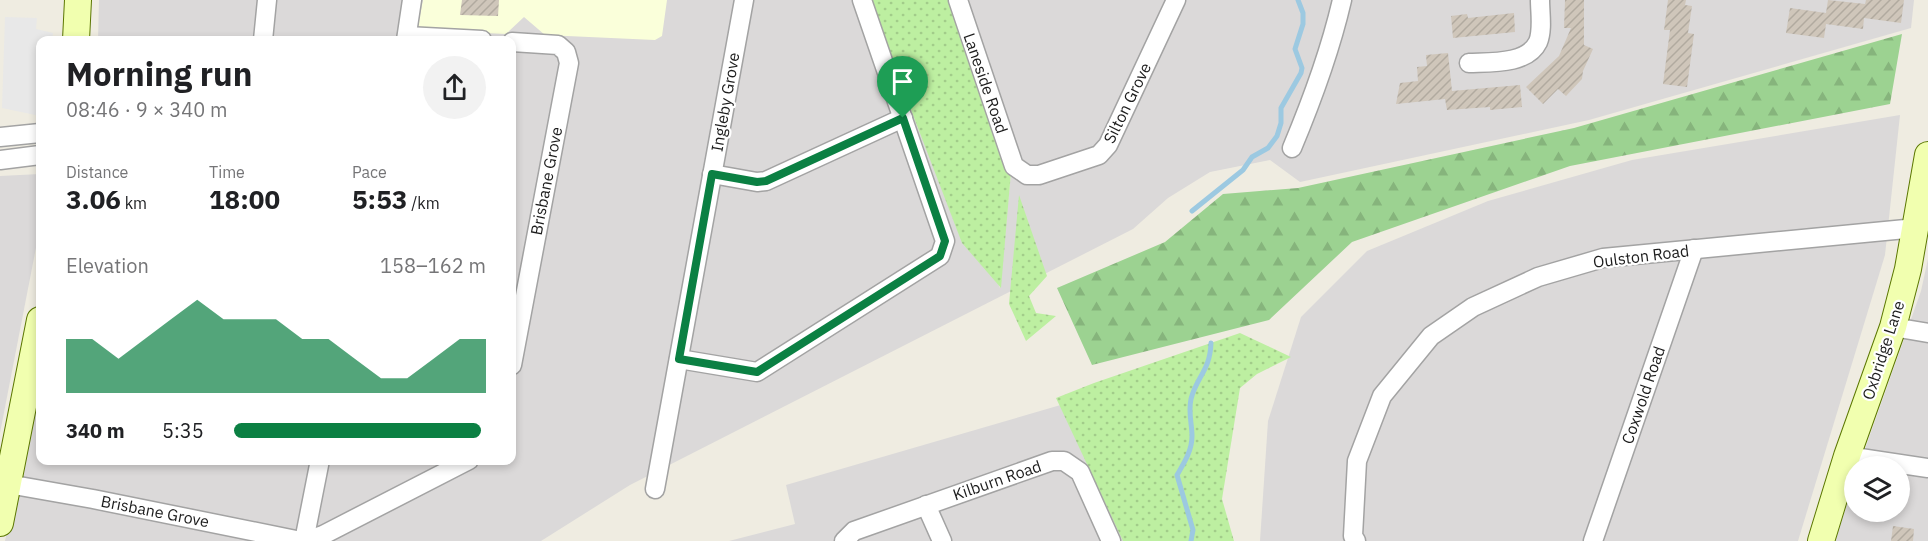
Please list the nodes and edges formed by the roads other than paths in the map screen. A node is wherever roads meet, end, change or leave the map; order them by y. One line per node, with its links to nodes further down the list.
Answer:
1 (78, 0): 10 (street)
2 (267, 0): 11 (street)
3 (412, 0): 12 (street)
4 (744, 0): 23 (street, Ingleby Grove)
5 (862, 0): 15 (street)
6 (958, 0): 22 (street, Laneside Road)
7 (1176, 0): 22 (street, Silton Grove)
8 (1342, 0): 18 (street)
9 (1540, 0): 14 (street)
10 (76, 36)
11 (263, 36)
12 (406, 36)
13 (516, 42): 29 (street, Brisbane Grove)
14 (1469, 63)
15 (903, 118): 23 (street); 30 (street)
16 (32, 134): 17 (street); 20 (street)
17 (0, 137)
18 (1292, 148)
19 (1928, 154): 24 (street, Oxbridge Lane)
20 (32, 156): 21 (street)
21 (0, 160)
22 (1014, 166)
23 (712, 174): 30 (street, Ingleby Grove)
24 (1916, 228): 25 (street, Oulston Road); 26 (street, Oxbridge Lane)
25 (1694, 249): 45 (street, Oulston Road); 46 (street, Coxwold Road)
26 (1893, 327): 27 (street); 31 (street, Oxbridge Lane)
27 (1928, 333)
28 (36, 340): 37 (street)
29 (516, 344)
30 (679, 359): 38 (street, Ingleby Grove)
31 (1847, 456)
32 (319, 465): 41 (street)
33 (459, 465): 41 (street)
34 (1910, 465): 36 (street)
35 (1844, 466): 47 (street, Oxbridge Lane)
36 (1928, 468)
37 (8, 484): 40 (street); 41 (street, Brisbane Grove)
38 (655, 489)
39 (926, 504): 42 (street, Kilburn Road); 43 (street); 44 (street, Kilburn Road)
40 (0, 523)
41 (304, 541)
42 (844, 541)
43 (942, 541)
44 (1111, 541)
45 (1356, 541)
46 (1593, 541)
47 (1821, 541)

